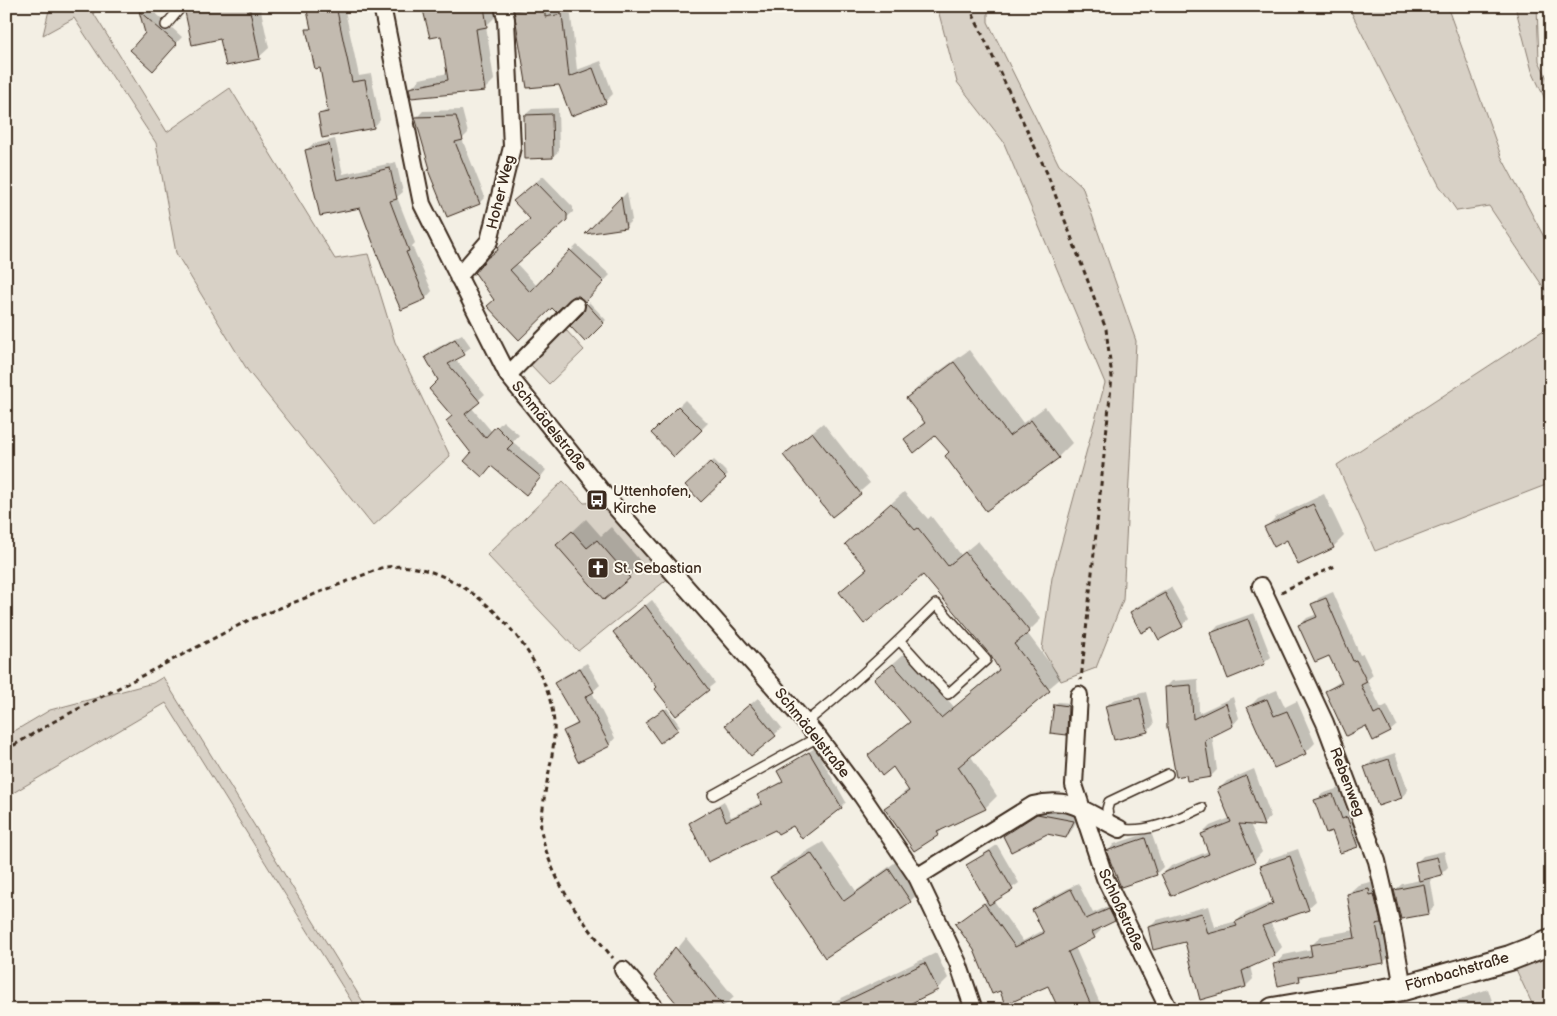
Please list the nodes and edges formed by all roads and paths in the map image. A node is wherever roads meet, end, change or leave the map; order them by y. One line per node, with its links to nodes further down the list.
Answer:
1 (182, 6): 5 (lane)
2 (382, 6): 6 (street, Schmädelstraße)
3 (503, 6): 6 (street, Hoher Weg)
4 (969, 6): 12 (path)
5 (166, 25)
6 (458, 277): 8 (street, Schmädelstraße)
7 (576, 306): 8 (street)
8 (508, 375): 13 (street, Schmädelstraße)
9 (1335, 566): 10 (path)
10 (1264, 592): 24 (street, Rebenweg)
11 (900, 641): 11 (lane); 13 (lane)
12 (1079, 695): 18 (street, Schloßstraße)
13 (805, 722): 14 (street, Schmädelstraße)
14 (818, 738): 17 (lane); 21 (street, Schmädelstraße)
15 (6, 750): 23 (path)
16 (1168, 774): 20 (lane)
17 (713, 796)
18 (1081, 808): 20 (street); 21 (street); 27 (street, Schloßstraße)
19 (1202, 808): 20 (lane)
20 (1115, 826)
21 (918, 877): 26 (street, Schmädelstraße)
22 (1551, 942): 24 (street, Förnbachstraße)
23 (623, 970): 25 (street)
24 (1403, 988): 28 (street, Förnbachstraße)
25 (657, 1010)
26 (974, 1010)
27 (1169, 1010)
28 (1272, 1010)

